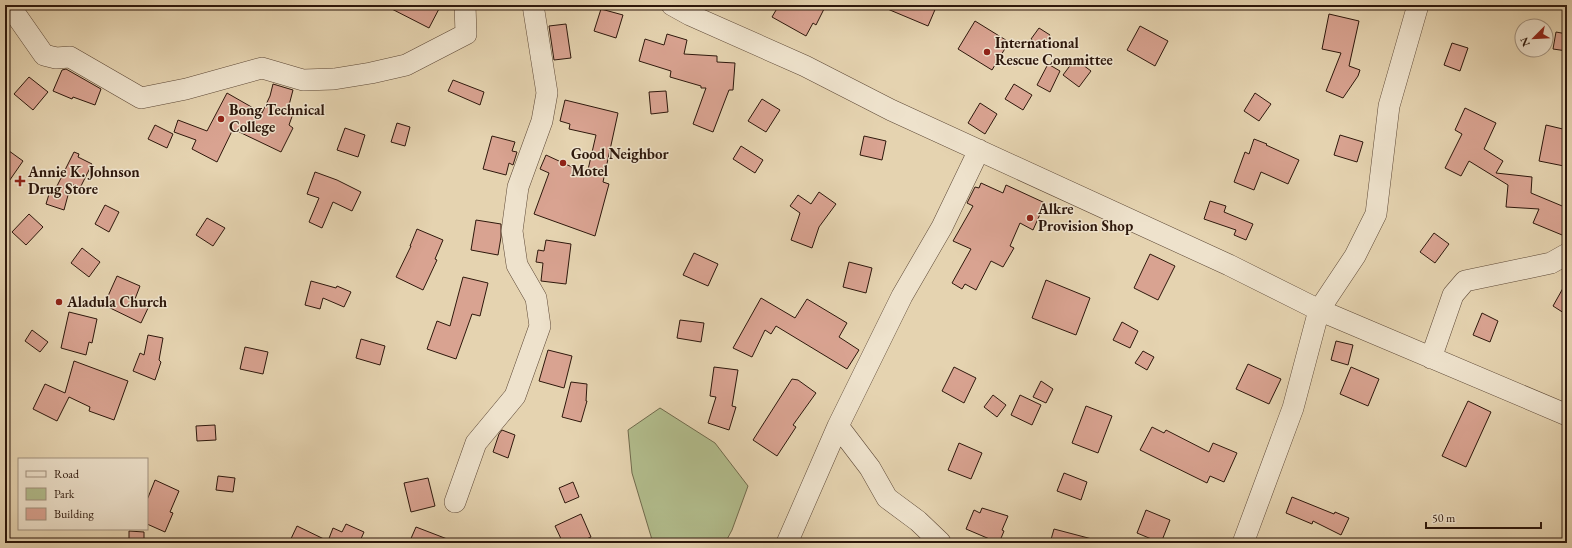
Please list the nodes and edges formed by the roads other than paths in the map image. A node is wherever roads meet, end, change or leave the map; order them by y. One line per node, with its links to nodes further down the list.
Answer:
1 (9, 5): 2 (street)
2 (465, 5)
3 (533, 5): 12 (street)
4 (672, 5): 6 (street)
5 (1418, 5): 8 (street)
6 (979, 150): 8 (street); 11 (street)
7 (1567, 254): 9 (street)
8 (1318, 310): 9 (street); 15 (street)
9 (1432, 358): 10 (street)
10 (1567, 415)
11 (838, 426): 13 (street); 14 (street)
12 (455, 502)
13 (788, 543)
14 (940, 543)
15 (1243, 543)

